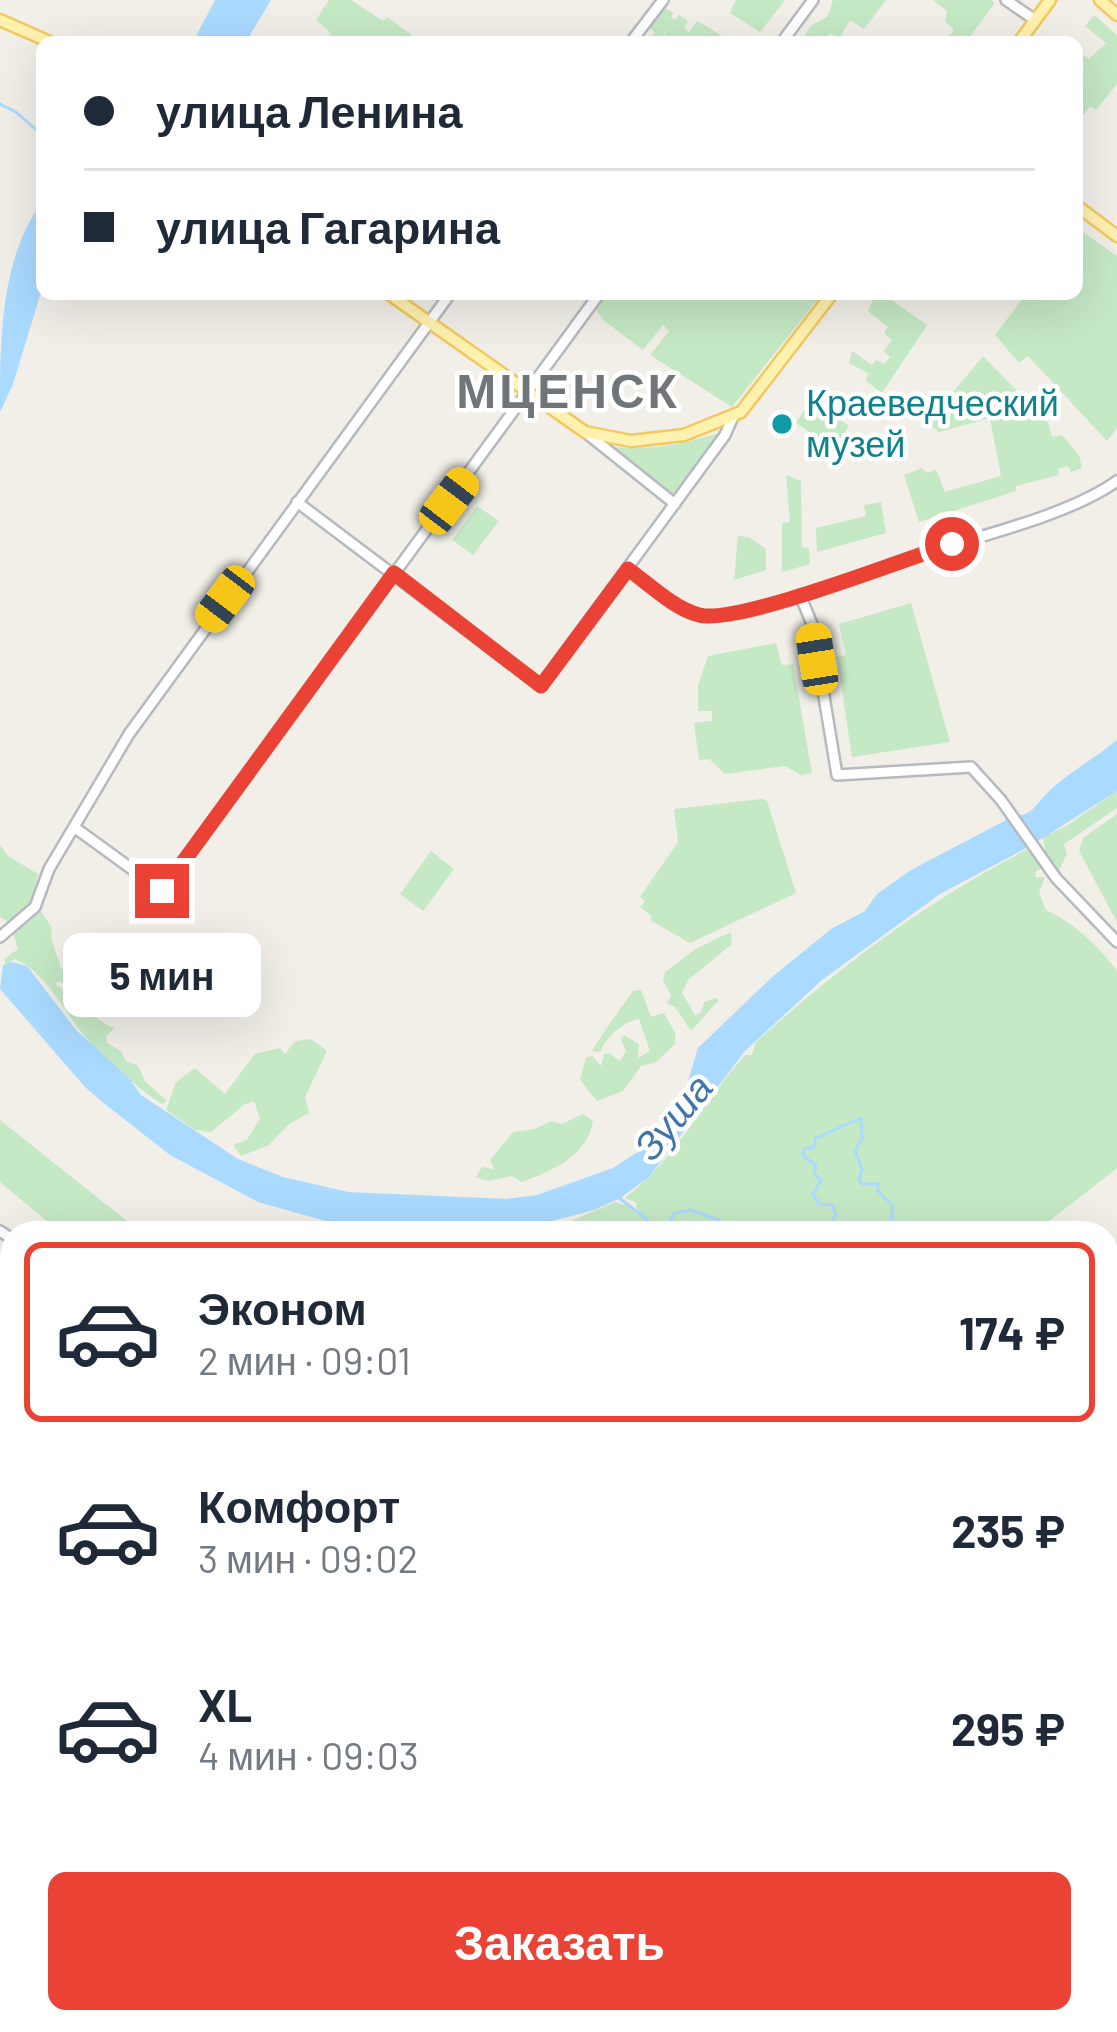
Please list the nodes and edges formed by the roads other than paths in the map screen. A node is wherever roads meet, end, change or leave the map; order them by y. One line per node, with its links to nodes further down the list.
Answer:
1 (663, 0): 10 (main road)
2 (813, 0): 11 (main road)
3 (1006, 0): 8 (main road)
4 (1050, 0): 8 (main road)
5 (1100, 0): 6 (main road)
6 (1117, 15)
7 (0, 20): 9 (main road)
8 (1035, 20): 12 (main road)
9 (36, 36)
10 (636, 36)
11 (786, 36)
12 (1023, 36)
13 (1083, 210): 14 (main road)
14 (1117, 236)
15 (398, 300): 19 (main road)
16 (446, 300): 19 (main road)
17 (595, 300): 20 (main road)
18 (828, 300): 21 (main road)
19 (429, 322): 20 (main road); 24 (main road)
20 (528, 394): 22 (main road); 27 (main road)
21 (733, 417): 22 (main road); 25 (main road)
22 (585, 432): 25 (main road)
23 (1117, 481): 28 (main road)
24 (297, 502): 27 (main road); 29 (main road)
25 (675, 504): 26 (main road)
26 (628, 569): 27 (main road); 28 (main road)
27 (394, 573): 29 (main road)
28 (800, 595): 31 (main road)
29 (74, 827): 30 (main road)
30 (0, 937)
31 (1117, 942)

